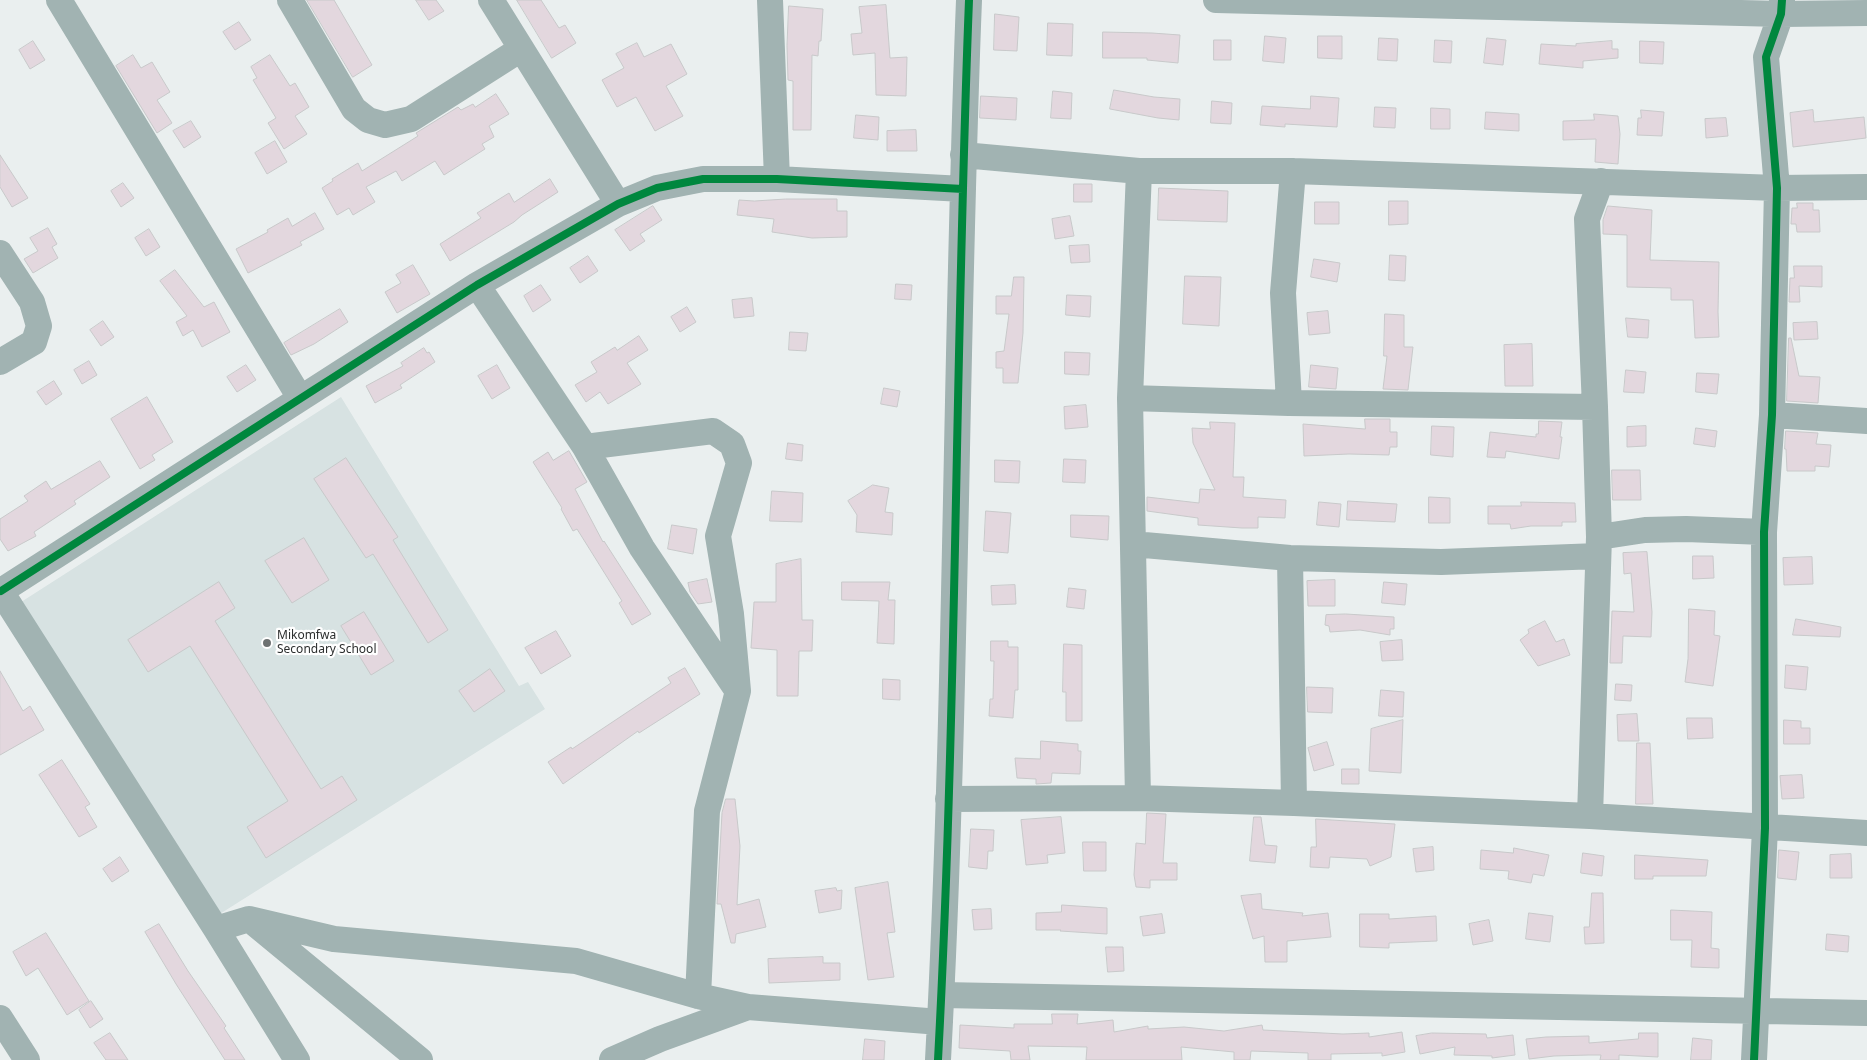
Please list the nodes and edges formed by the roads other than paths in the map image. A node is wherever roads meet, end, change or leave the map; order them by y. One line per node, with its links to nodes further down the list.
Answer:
1 (60, 0): 22 (street)
2 (290, 0): 9 (street)
3 (491, 0): 9 (street)
4 (770, 0): 13 (street)
5 (969, 0): 10 (street)
6 (1216, 0): 7 (street)
7 (1782, 7): 8 (street); 16 (street)
8 (1867, 13)
9 (521, 48): 18 (street)
10 (963, 155): 11 (street); 17 (street)
11 (1139, 171): 12 (street); 23 (street)
12 (1294, 171): 14 (street); 24 (street)
13 (777, 179): 17 (street); 18 (street)
14 (1601, 181): 16 (street); 25 (street)
15 (1867, 187): 16 (street)
16 (1777, 188): 26 (street)
17 (963, 189): 36 (street)
18 (618, 204): 20 (street)
19 (0, 253): 21 (street)
20 (477, 285): 22 (street); 28 (street)
21 (0, 362)
22 (300, 398): 33 (street)
23 (1130, 398): 24 (street); 30 (street)
24 (1289, 404): 25 (street)
25 (1595, 407): 31 (street)
26 (1772, 415): 27 (street); 29 (street)
27 (1867, 421)
28 (585, 447): 34 (street); 34 (street)
29 (1764, 532): 31 (street); 39 (street)
30 (1133, 544): 32 (street); 35 (street)
31 (1599, 546): 32 (street); 38 (street)
32 (1290, 558): 37 (street)
33 (1, 590): 42 (street)
34 (738, 691): 44 (street)
35 (1138, 798): 36 (street); 37 (street)
36 (948, 799): 43 (street)
37 (1294, 803): 38 (street)
38 (1590, 816): 39 (street)
39 (1765, 828): 40 (street); 46 (street)
40 (1867, 833)
41 (250, 919): 42 (street); 44 (street); 52 (street)
42 (216, 929): 51 (street)
43 (942, 995): 46 (street); 49 (street)
44 (698, 996): 45 (street)
45 (748, 1007): 49 (street); 53 (street)
46 (1756, 1010): 47 (street); 55 (street)
47 (1867, 1013)
48 (0, 1018): 50 (street)
49 (940, 1022): 54 (street)
50 (26, 1060)
51 (297, 1060)
52 (420, 1060)
53 (612, 1060)
54 (938, 1060)
55 (1754, 1060)

